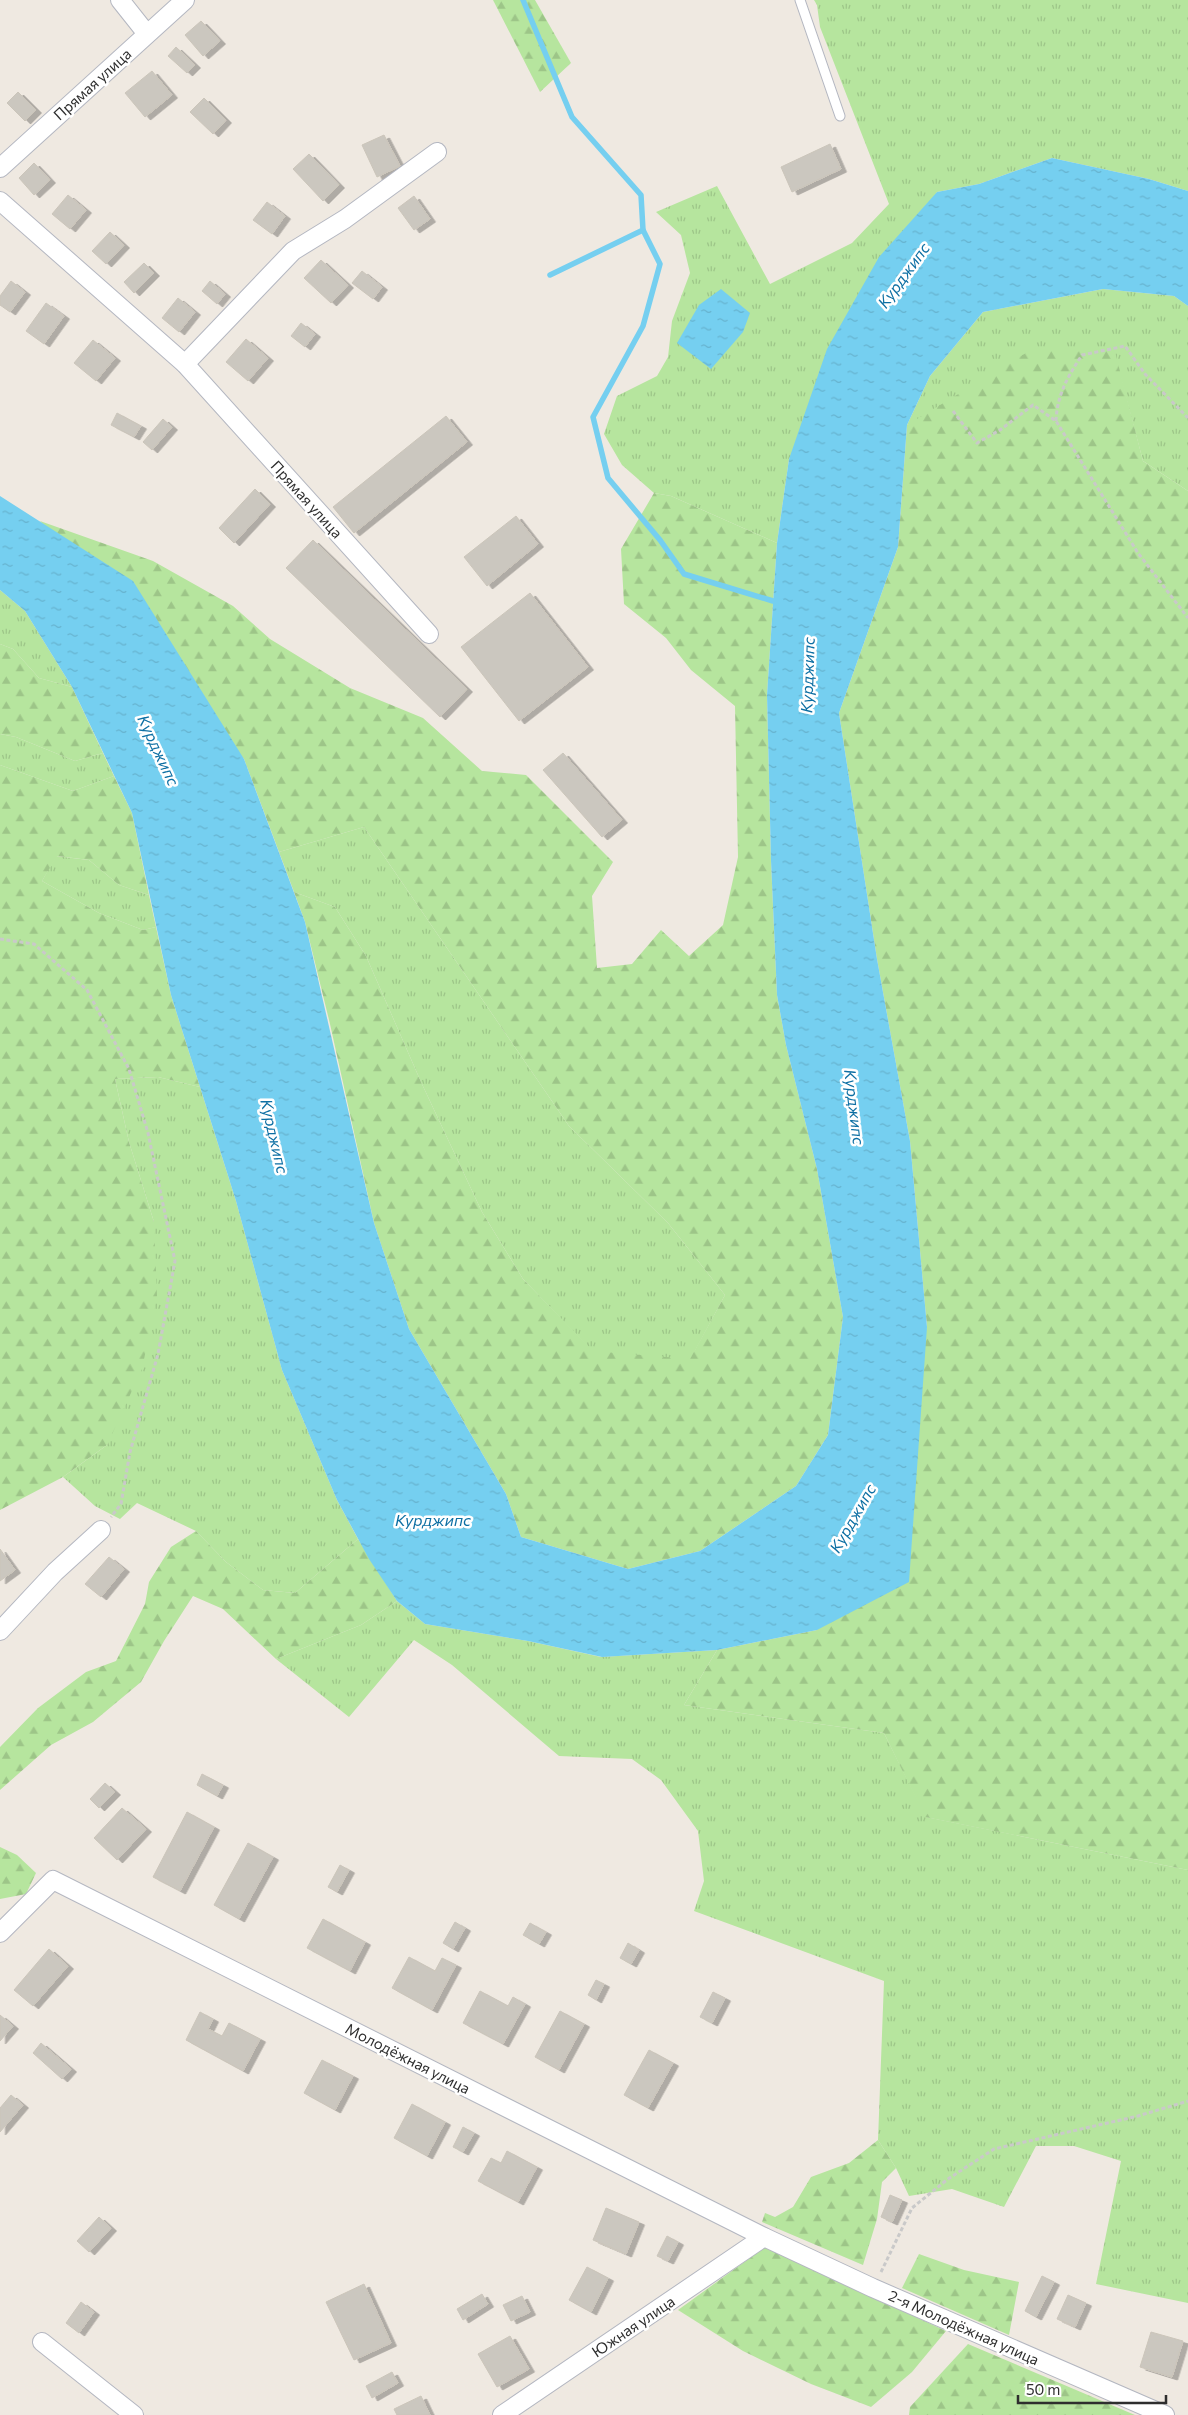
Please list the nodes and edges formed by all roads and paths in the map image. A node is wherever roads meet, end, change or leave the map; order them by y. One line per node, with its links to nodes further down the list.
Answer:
1 (120, 0): 4 (street)
2 (185, 0): 4 (street, Прямая улица)
3 (800, 0): 5 (lane)
4 (147, 34): 7 (street, Прямая улица)
5 (840, 116)
6 (438, 152): 9 (street)
7 (0, 168)
8 (0, 201): 9 (street, Прямая улица)
9 (185, 364): 14 (street, Прямая улица)
10 (953, 411): 12 (path)
11 (1188, 418): 12 (path)
12 (1056, 421): 13 (path)
13 (1188, 618)
14 (429, 634)
15 (0, 939): 16 (path)
16 (101, 1530): 17 (street)
17 (0, 1630)
18 (0, 1933): 20 (street, Молодёжная улица)
19 (1188, 2101): 21 (path)
20 (764, 2237): 21 (street, 2-я Молодёжная улица); 24 (street, Южная улица)
21 (874, 2288): 25 (street, 2-я Молодёжная улица)
22 (42, 2342): 23 (street)
23 (134, 2415)
24 (502, 2415)
25 (1165, 2415)

